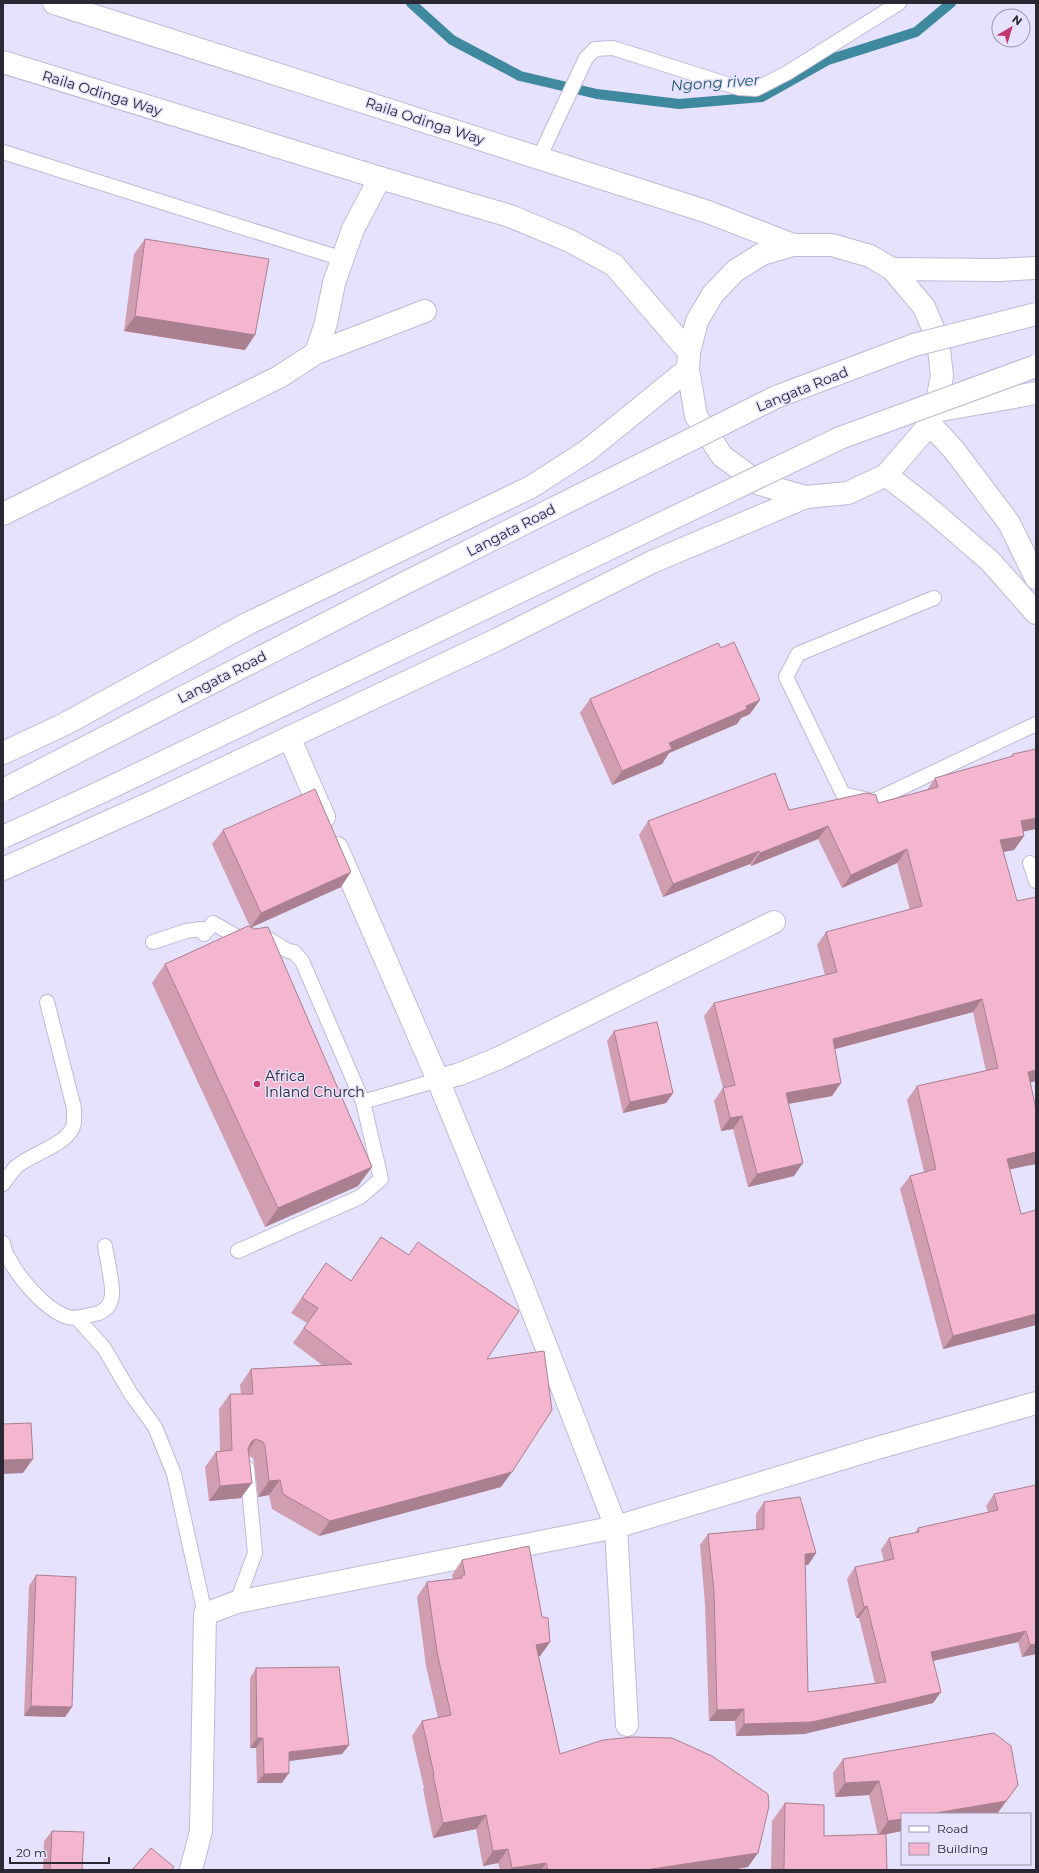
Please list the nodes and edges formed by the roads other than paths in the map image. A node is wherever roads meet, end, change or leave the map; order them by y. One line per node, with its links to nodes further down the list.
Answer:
1 (54, 3): 5 (main road, Raila Odinga Way)
2 (897, 3): 5 (lane)
3 (3, 62): 6 (main road, Raila Odinga Way)
4 (3, 152): 8 (lane)
5 (539, 158): 7 (main road, Raila Odinga Way)
6 (380, 178): 8 (main road); 14 (main road, Raila Odinga Way)
7 (793, 245): 10 (main road); 14 (main road)
8 (343, 259): 13 (main road)
9 (1036, 268): 10 (main road)
10 (892, 269): 17 (main road)
11 (425, 311): 13 (main road)
12 (1036, 314): 27 (main road, Langata Road, bridge)
13 (316, 353): 20 (main road)
14 (689, 361): 19 (main road); 26 (main road, Langata Road)
15 (1036, 366): 28 (main road, bridge)
16 (1036, 393): 17 (main road)
17 (933, 417): 18 (main road); 21 (main road)
18 (886, 475): 19 (main road); 23 (main road)
19 (806, 497): 25 (main road)
20 (3, 514)
21 (1036, 578)
22 (934, 598): 24 (lane)
23 (1036, 613)
24 (1036, 724)
25 (289, 737): 30 (main road); 35 (main road)
26 (3, 753)
27 (3, 790)
28 (3, 837)
29 (1030, 863): 31 (lane)
30 (3, 869)
31 (1036, 881)
32 (774, 922): 35 (main road)
33 (153, 942): 36 (lane)
34 (47, 1002): 37 (lane)
35 (438, 1080): 36 (lane); 44 (main road)
36 (363, 1102): 40 (lane)
37 (3, 1184)
38 (3, 1243): 41 (lane)
39 (104, 1246): 41 (lane)
40 (238, 1251)
41 (77, 1318): 46 (lane)
42 (1036, 1403): 44 (main road)
43 (246, 1463): 45 (lane)
44 (616, 1527): 45 (main road); 47 (main road)
45 (237, 1602): 46 (main road)
46 (205, 1614): 48 (main road)
47 (627, 1725)
48 (191, 1870)

